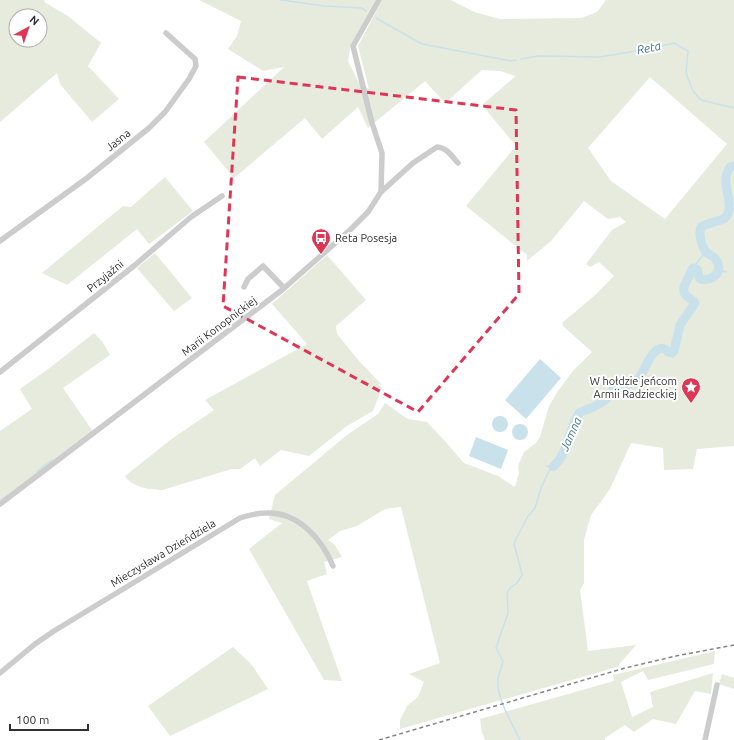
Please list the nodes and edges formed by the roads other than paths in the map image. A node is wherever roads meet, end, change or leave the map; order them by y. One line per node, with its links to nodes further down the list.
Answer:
1 (379, 0): 4 (street)
2 (166, 33): 6 (street, Jasna)
3 (458, 163): 4 (street, Marii Konopnickiej)
4 (381, 192): 8 (street, Marii Konopnickiej)
5 (222, 196): 9 (street, Przyjaźni)
6 (0, 241)
7 (244, 288): 8 (street)
8 (284, 288): 10 (street, Marii Konopnickiej)
9 (0, 372)
10 (0, 504)
11 (333, 566): 12 (street, Mieczysława Dzieńdziela)
12 (0, 673)
13 (717, 686): 14 (street)
14 (705, 740)

